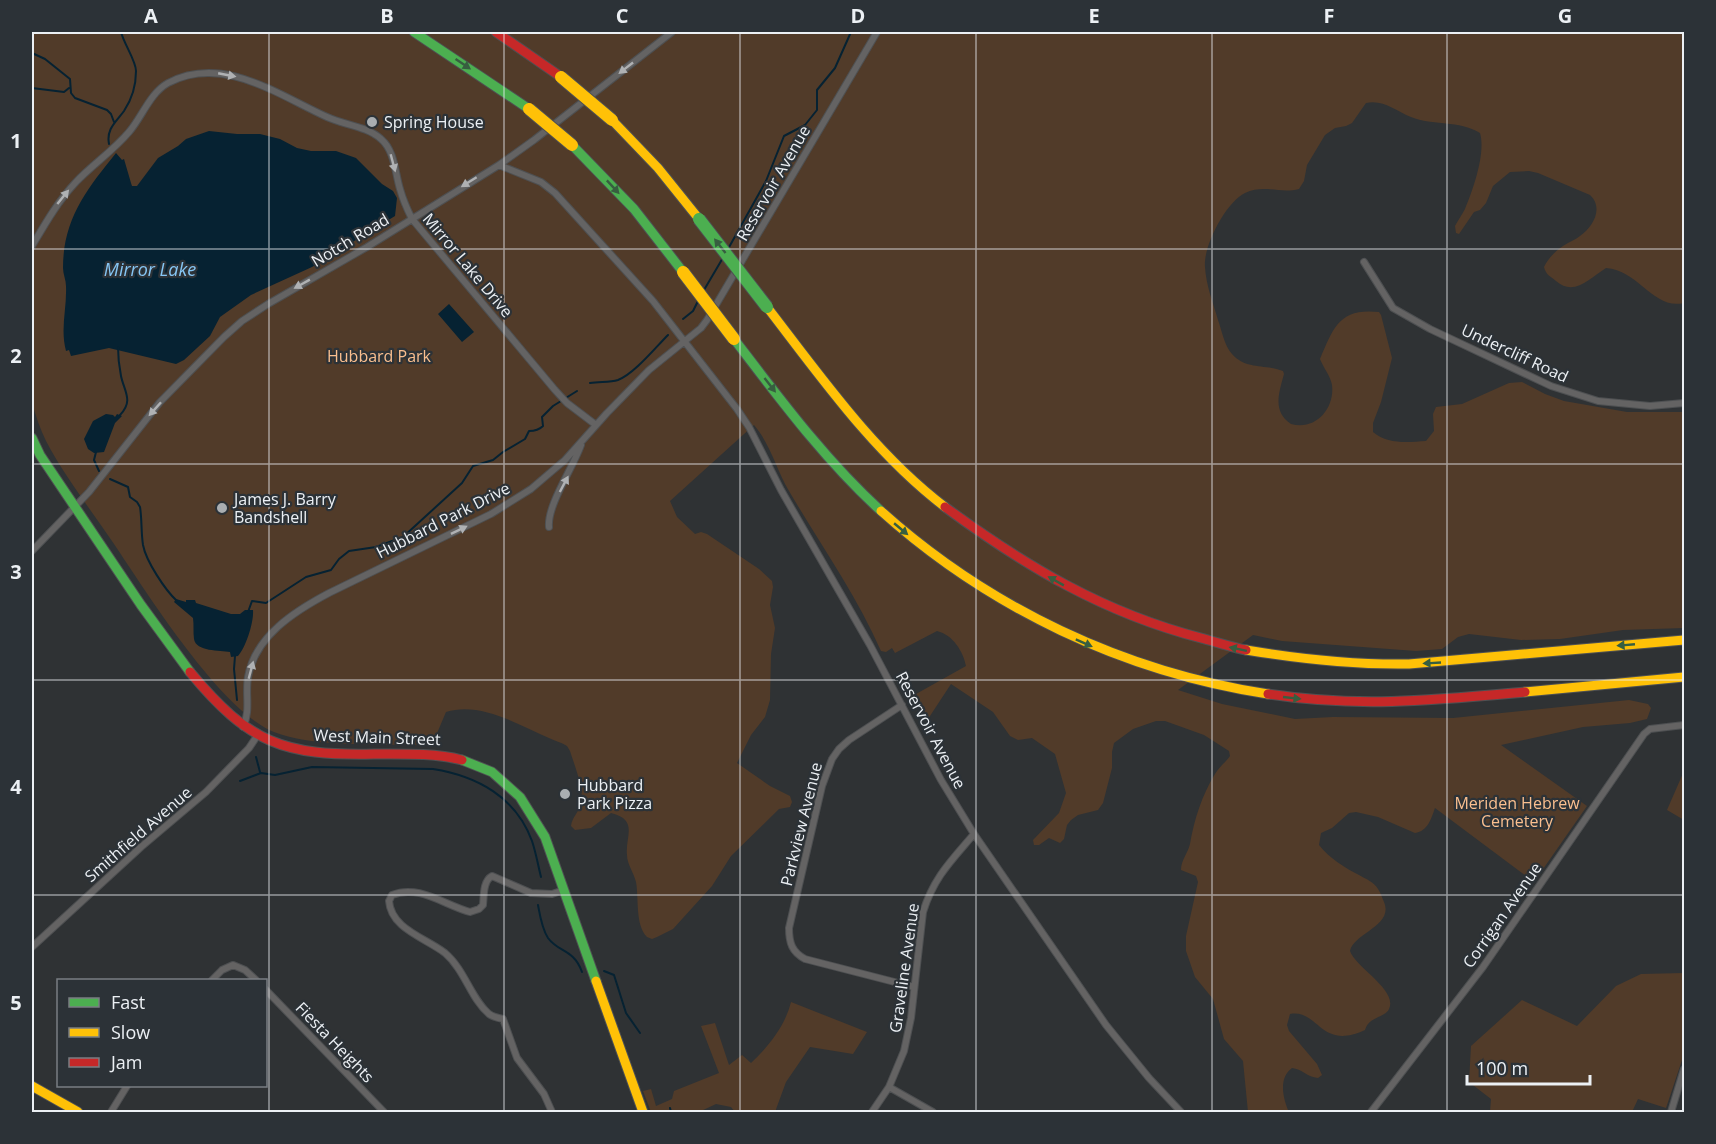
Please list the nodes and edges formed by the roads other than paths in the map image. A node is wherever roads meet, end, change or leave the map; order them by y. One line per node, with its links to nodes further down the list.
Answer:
1 (414, 32): 18 (main road, one-way to 18, bridge)
2 (496, 32): 17 (main road, one-way to 2, bridge)
3 (672, 32): 5 (street, Notch Road, one-way to 5)
4 (877, 32): 9 (street, Reservoir Avenue)
5 (499, 165): 6 (street, Notch Road, one-way to 6); 9 (street, Reservoir Avenue)
6 (412, 219): 7 (street, Mirror Lake Drive, one-way to 6); 11 (street, Mirror Lake Drive); 14 (street, Notch Road, one-way to 14)
7 (32, 246)
8 (1364, 262): 10 (street, Undercliff Road)
9 (685, 342): 11 (street, Hubbard Park Drive); 19 (street, Reservoir Avenue)
10 (1684, 403)
11 (596, 425): 13 (street, Hubbard Park Drive)
12 (32, 438): 14 (main road, West Main Street)
13 (583, 441): 15 (street, one-way to 13); 21 (street, Hubbard Park Drive, one-way to 13)
14 (74, 506): 16 (street, Notch Road); 21 (main road, West Main Street)
15 (549, 527)
16 (32, 551)
17 (1684, 640)
18 (1684, 677)
19 (902, 705): 23 (street, Reservoir Avenue); 28 (street, Parkview Avenue)
20 (1684, 725): 42 (street, Corrigan Avenue)
21 (243, 727): 22 (main road, West Main Street)
22 (257, 736): 24 (main road, West Main Street); 25 (street, Smithfield Avenue)
23 (974, 834): 28 (street, Graveline Avenue); 41 (street, Reservoir Avenue)
24 (564, 890): 37 (street); 38 (main road, West Main Street)
25 (32, 947)
26 (214, 979): 27 (street)
27 (254, 979)
28 (914, 987): 33 (street, Graveline Avenue)
29 (267, 991): 36 (street, Fiesta Heights)
30 (1684, 1069): 43 (street)
31 (32, 1086): 34 (main road)
32 (126, 1087): 35 (street)
33 (888, 1087): 39 (street, Graveline Avenue); 40 (street)
34 (78, 1113)
35 (111, 1113)
36 (384, 1113)
37 (552, 1113)
38 (643, 1113)
39 (872, 1113)
40 (933, 1113)
41 (1180, 1113)
42 (1371, 1113)
43 (1671, 1113)

